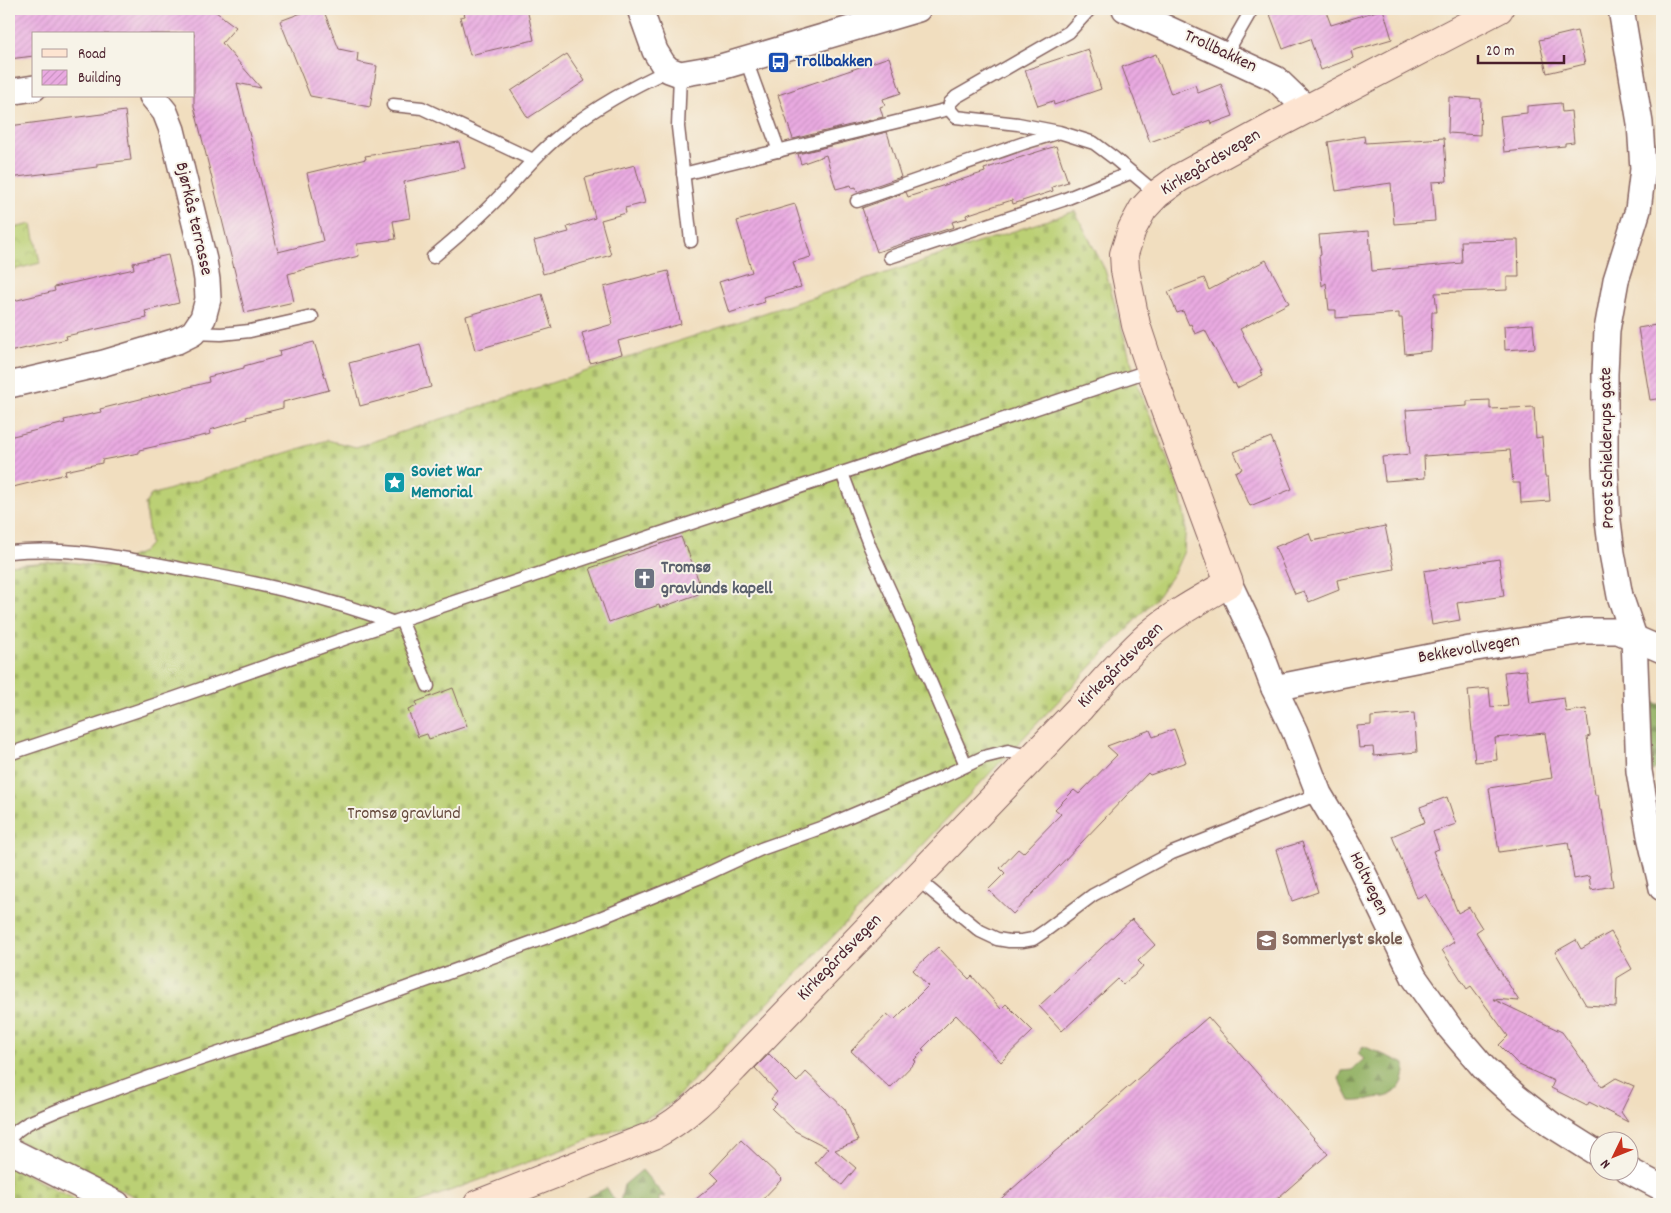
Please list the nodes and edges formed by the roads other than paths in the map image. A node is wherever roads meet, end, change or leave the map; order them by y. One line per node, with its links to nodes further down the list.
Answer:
1 (640, 9): 10 (street)
2 (918, 9): 9 (street)
3 (1090, 9): 15 (lane)
4 (1125, 9): 8 (street, Trollbakken)
5 (1252, 9): 8 (lane)
6 (1499, 9): 16 (street, Kirkegårdsvegen)
7 (1621, 9): 35 (street, Prost Schielderups gate)
8 (1226, 54): 16 (street, Trollbakken)
9 (746, 60): 10 (street); 18 (lane)
10 (675, 72): 19 (lane); 21 (lane)
11 (32, 88): 12 (street)
12 (9, 92)
13 (154, 98): 28 (street, Bjørkås terrasse)
14 (393, 105): 19 (lane)
15 (949, 109): 17 (lane); 18 (lane)
16 (1306, 109): 22 (street, Kirkegårdsvegen)
17 (1060, 132): 20 (lane); 23 (lane)
18 (779, 151): 21 (lane)
19 (533, 160): 25 (lane)
20 (1130, 173): 22 (lane); 26 (lane)
21 (683, 174): 24 (lane)
22 (1157, 194): 29 (street, Kirkegårdsvegen)
23 (857, 201)
24 (691, 241)
25 (433, 257)
26 (890, 257)
27 (312, 317): 28 (lane)
28 (192, 333): 30 (street)
29 (1151, 370): 31 (lane); 33 (street, Kirkegårdsvegen)
30 (9, 385)
31 (842, 473): 34 (lane); 41 (lane)
32 (9, 552): 34 (lane)
33 (1229, 583): 38 (street, Holtvegen); 40 (street, Kirkegårdsvegen)
34 (397, 621): 37 (lane); 39 (lane)
35 (1634, 637): 36 (street, Bekkevollvegen); 38 (street, Bekkevollvegen); 44 (street, Prost Schielderups gate)
36 (1662, 650)
37 (428, 686)
38 (1274, 688): 42 (street, Holtvegen)
39 (9, 754)
40 (1032, 757): 41 (lane); 43 (street, Kirkegårdsvegen)
41 (966, 765): 45 (lane)
42 (1319, 794): 43 (lane); 46 (street, Holtvegen)
43 (916, 878): 51 (street, Kirkegårdsvegen)
44 (1662, 888)
45 (9, 1140)
46 (1588, 1148)
47 (9, 1150): 50 (street)
48 (1638, 1175): 49 (street)
49 (1662, 1188)
50 (118, 1204)
51 (478, 1204)

